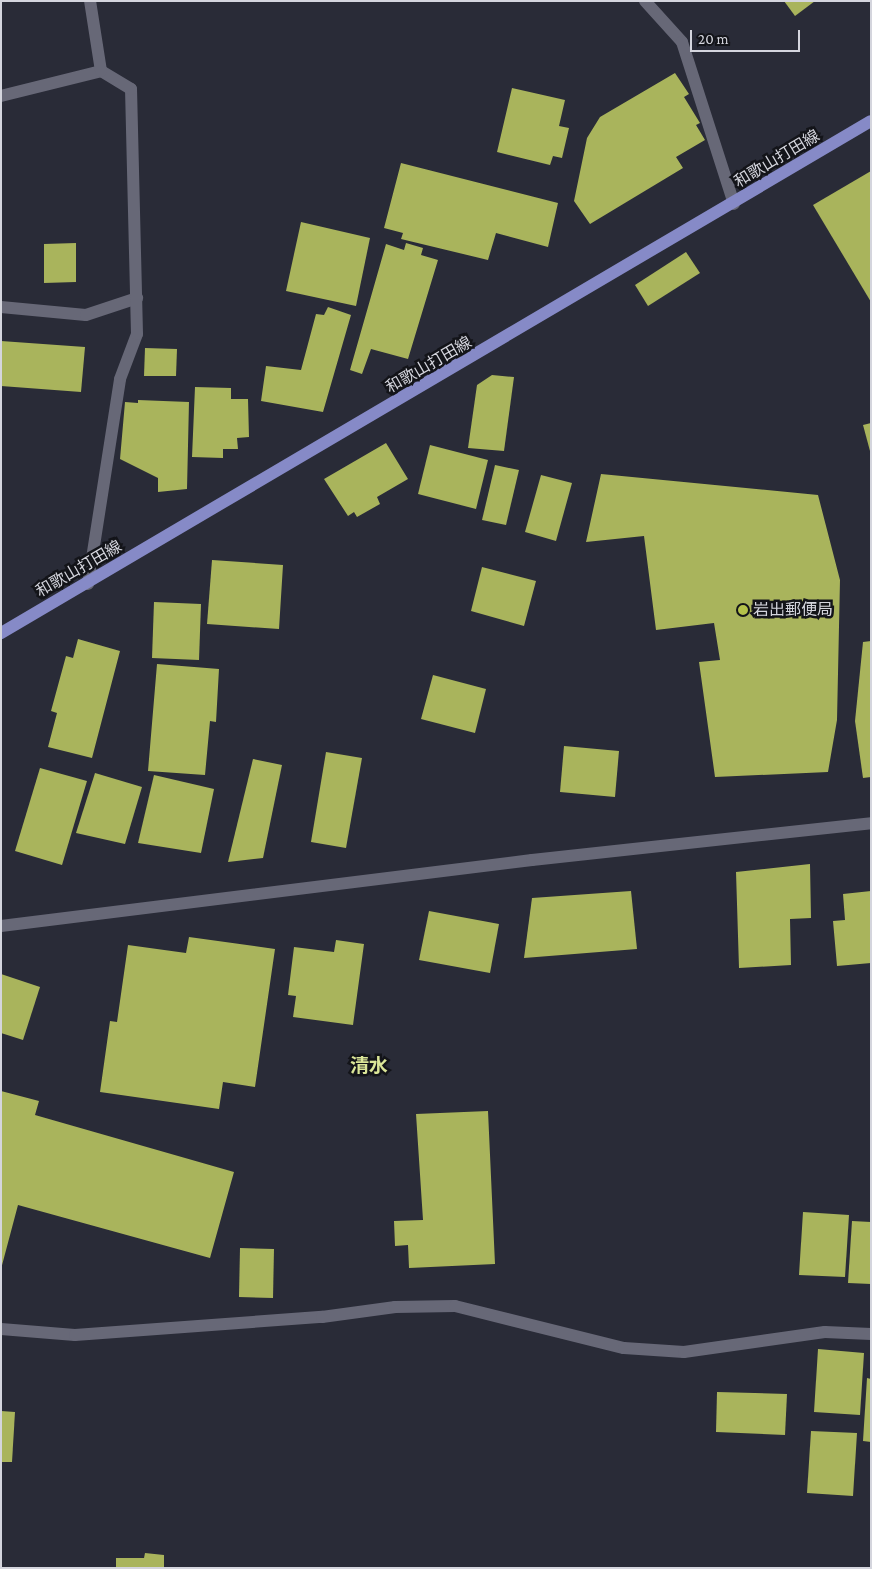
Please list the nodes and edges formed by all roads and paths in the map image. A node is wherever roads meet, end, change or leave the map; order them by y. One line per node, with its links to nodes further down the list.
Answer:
1 (90, 1): 3 (street)
2 (645, 1): 6 (street)
3 (101, 71): 4 (street); 7 (street)
4 (1, 96)
5 (871, 121): 6 (main road, 和歌山打田線)
6 (734, 204): 9 (main road, 和歌山打田線)
7 (137, 298): 8 (street); 9 (street)
8 (1, 306)
9 (88, 584): 10 (main road, 和歌山打田線)
10 (1, 633)
11 (871, 823): 12 (street)
12 (1, 926)
13 (1, 1329): 14 (street)
14 (871, 1334)

